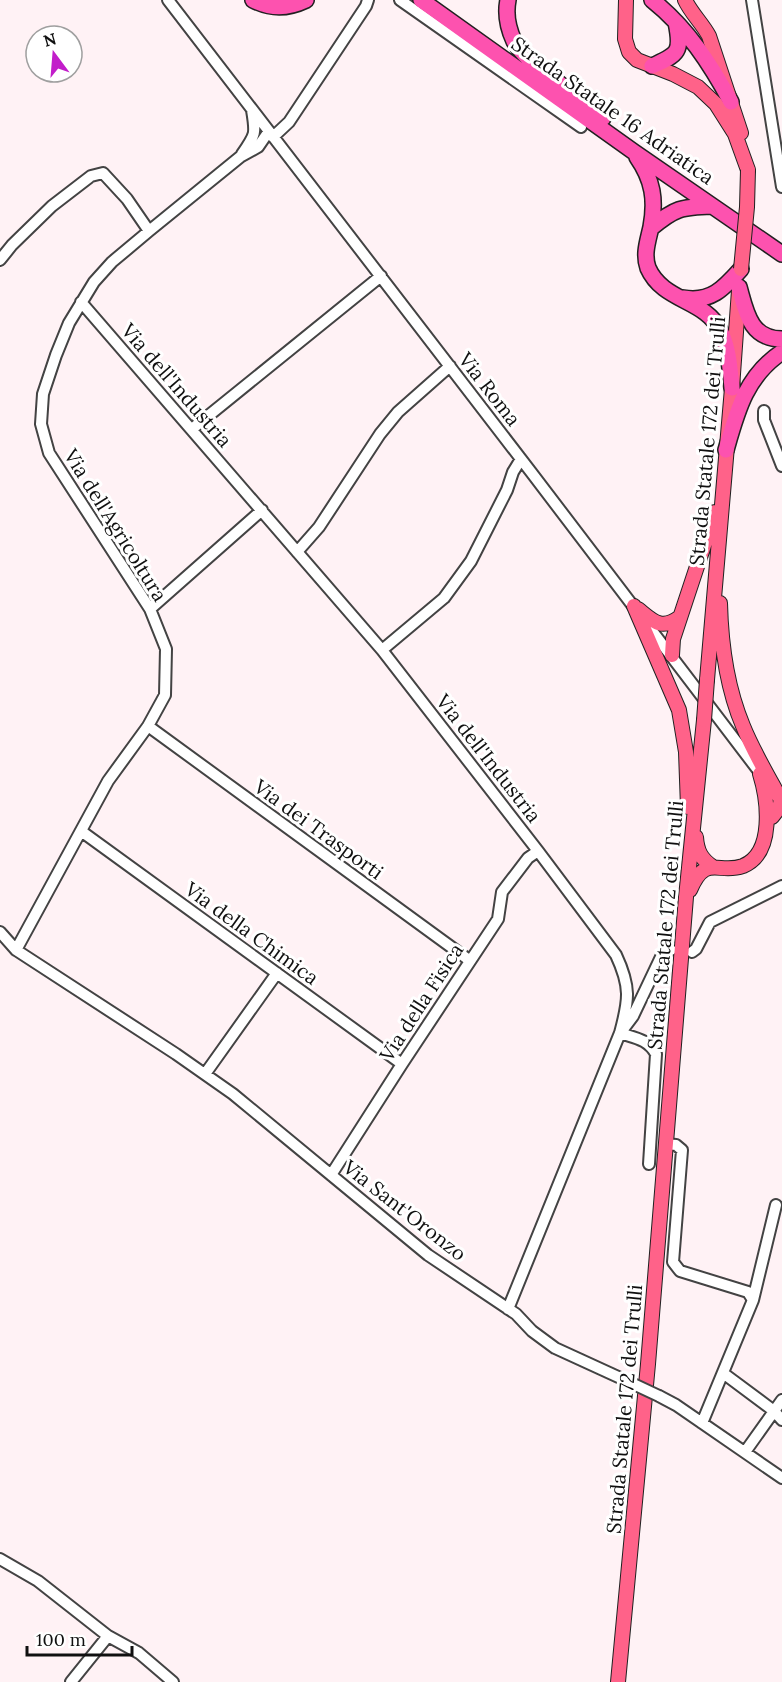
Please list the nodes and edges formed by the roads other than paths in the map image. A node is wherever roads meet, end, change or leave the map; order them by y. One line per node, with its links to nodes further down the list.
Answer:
1 (168, 0): 16 (street, Via Roma)
2 (253, 0): 3 (highway)
3 (306, 0)
4 (368, 0): 18 (street)
5 (400, 0): 17 (street)
6 (421, 0): 20 (highway, Strada Statale 16 Adriatica)
7 (434, 0): 21 (highway, Strada Statale 16 Adriatica)
8 (508, 0): 21 (highway)
9 (626, 0): 14 (main road)
10 (685, 0): 15 (main road)
11 (752, 0): 23 (street)
12 (653, 1): 13 (highway)
13 (676, 22): 14 (highway); 15 (highway)
14 (652, 66): 22 (main road)
15 (731, 102): 22 (main road)
16 (252, 110): 18 (street, Via Roma); 19 (street)
17 (581, 127)
18 (274, 138): 19 (street, Via dell'Agricoltura); 19 (street, Via dell'Agricoltura); 31 (street, Via Roma)
19 (256, 142): 26 (street, Via dell'Agricoltura)
20 (634, 152): 24 (highway, Strada Statale 16 Adriatica); 25 (highway)
21 (653, 157): 27 (highway, Strada Statale 16 Adriatica)
22 (747, 170): 30 (main road, Strada Statale 172 dei Trulli, bridge)
23 (782, 187)
24 (712, 206): 25 (highway); 28 (highway, Strada Statale 16 Adriatica)
25 (651, 228): 33 (highway)
26 (149, 231): 29 (street); 34 (street, Via dell'Agricoltura)
27 (782, 246)
28 (782, 254)
29 (0, 260)
30 (741, 269): 32 (main road, Strada Statale 172 dei Trulli); 33 (highway)
31 (381, 276): 37 (street, Via Roma); 40 (street)
32 (739, 287): 35 (highway); 38 (main road, Strada Statale 172 dei Trulli)
33 (677, 297): 38 (highway)
34 (81, 302): 40 (street, Via dell'Industria); 51 (street, Via dell'Agricoltura)
35 (782, 339)
36 (782, 352): 41 (highway)
37 (450, 366): 42 (street, Via Roma); 49 (street)
38 (732, 388): 41 (main road, Strada Statale 172 dei Trulli)
39 (764, 411): 43 (street)
40 (192, 429): 47 (street, Via dell'Industria)
41 (726, 450): 45 (main road, Strada Statale 172 dei Trulli)
42 (521, 459): 44 (street, Via Roma); 46 (street)
43 (782, 466)
44 (531, 472): 46 (street); 50 (street, Via Roma)
45 (723, 484): 48 (main road, Strada Statale 172 dei Trulli); 52 (main road)
46 (507, 490): 53 (street)
47 (262, 510): 49 (street, Via dell'Industria); 51 (street)
48 (719, 538): 57 (main road); 59 (main road, Strada Statale 172 dei Trulli, bridge)
49 (297, 552): 53 (street, Via dell'Industria)
50 (634, 606): 52 (main road); 54 (street, Via Roma); 62 (main road)
51 (150, 609): 55 (street, Via dell'Agricoltura)
52 (680, 617): 54 (main road)
53 (382, 650): 61 (street, Via dell'Industria)
54 (672, 655): 56 (street, Via Roma)
55 (148, 726): 60 (street, Via dell'Agricoltura); 70 (street, Via dei Trasporti)
56 (760, 772): 57 (street, Via Roma); 58 (main road)
57 (782, 800): 58 (main road)
58 (773, 819): 63 (main road)
59 (693, 820): 62 (main road, Strada Statale 172 dei Trulli); 63 (main road)
60 (81, 831): 67 (street, Via dell'Agricoltura); 71 (street, Via della Chimica)
61 (538, 851): 70 (street, Via della Fisica); 72 (street, Via dell'Industria)
62 (689, 865): 65 (main road, Strada Statale 172 dei Trulli)
63 (714, 867): 65 (main road)
64 (782, 886): 69 (street)
65 (686, 897): 77 (main road, Strada Statale 172 dei Trulli)
66 (0, 932): 67 (street, Via Sant'Oronzo)
67 (16, 950): 76 (street, Via Sant'Oronzo)
68 (671, 950): 73 (street)
69 (692, 951)
70 (469, 960): 75 (street, Via della Fisica)
71 (277, 973): 75 (street, Via della Chimica); 76 (street)
72 (628, 991): 73 (street); 74 (street, Via dell'Industria)
73 (642, 996): 74 (street)
74 (620, 1033): 78 (street); 82 (street, Via dell'Industria)
75 (402, 1064): 79 (street, Via della Fisica)
76 (205, 1074): 79 (street, Via Sant'Oronzo)
77 (666, 1144): 81 (street); 93 (main road, Strada Statale 172 dei Trulli)
78 (649, 1164)
79 (331, 1175): 82 (street, Via Sant'Oronzo)
80 (776, 1205): 81 (street)
81 (753, 1300): 83 (street)
82 (508, 1309): 86 (street, Via Sant'Oronzo, bridge)
83 (723, 1373): 85 (street); 86 (street)
84 (782, 1400): 85 (street)
85 (778, 1415): 87 (street)
86 (702, 1423): 87 (street, Via Sant'Oronzo)
87 (745, 1452): 88 (street, Via Sant'Oronzo)
88 (782, 1478)
89 (0, 1559): 90 (street)
90 (108, 1636): 91 (street); 92 (street)
91 (71, 1682)
92 (172, 1682)
93 (618, 1682)

